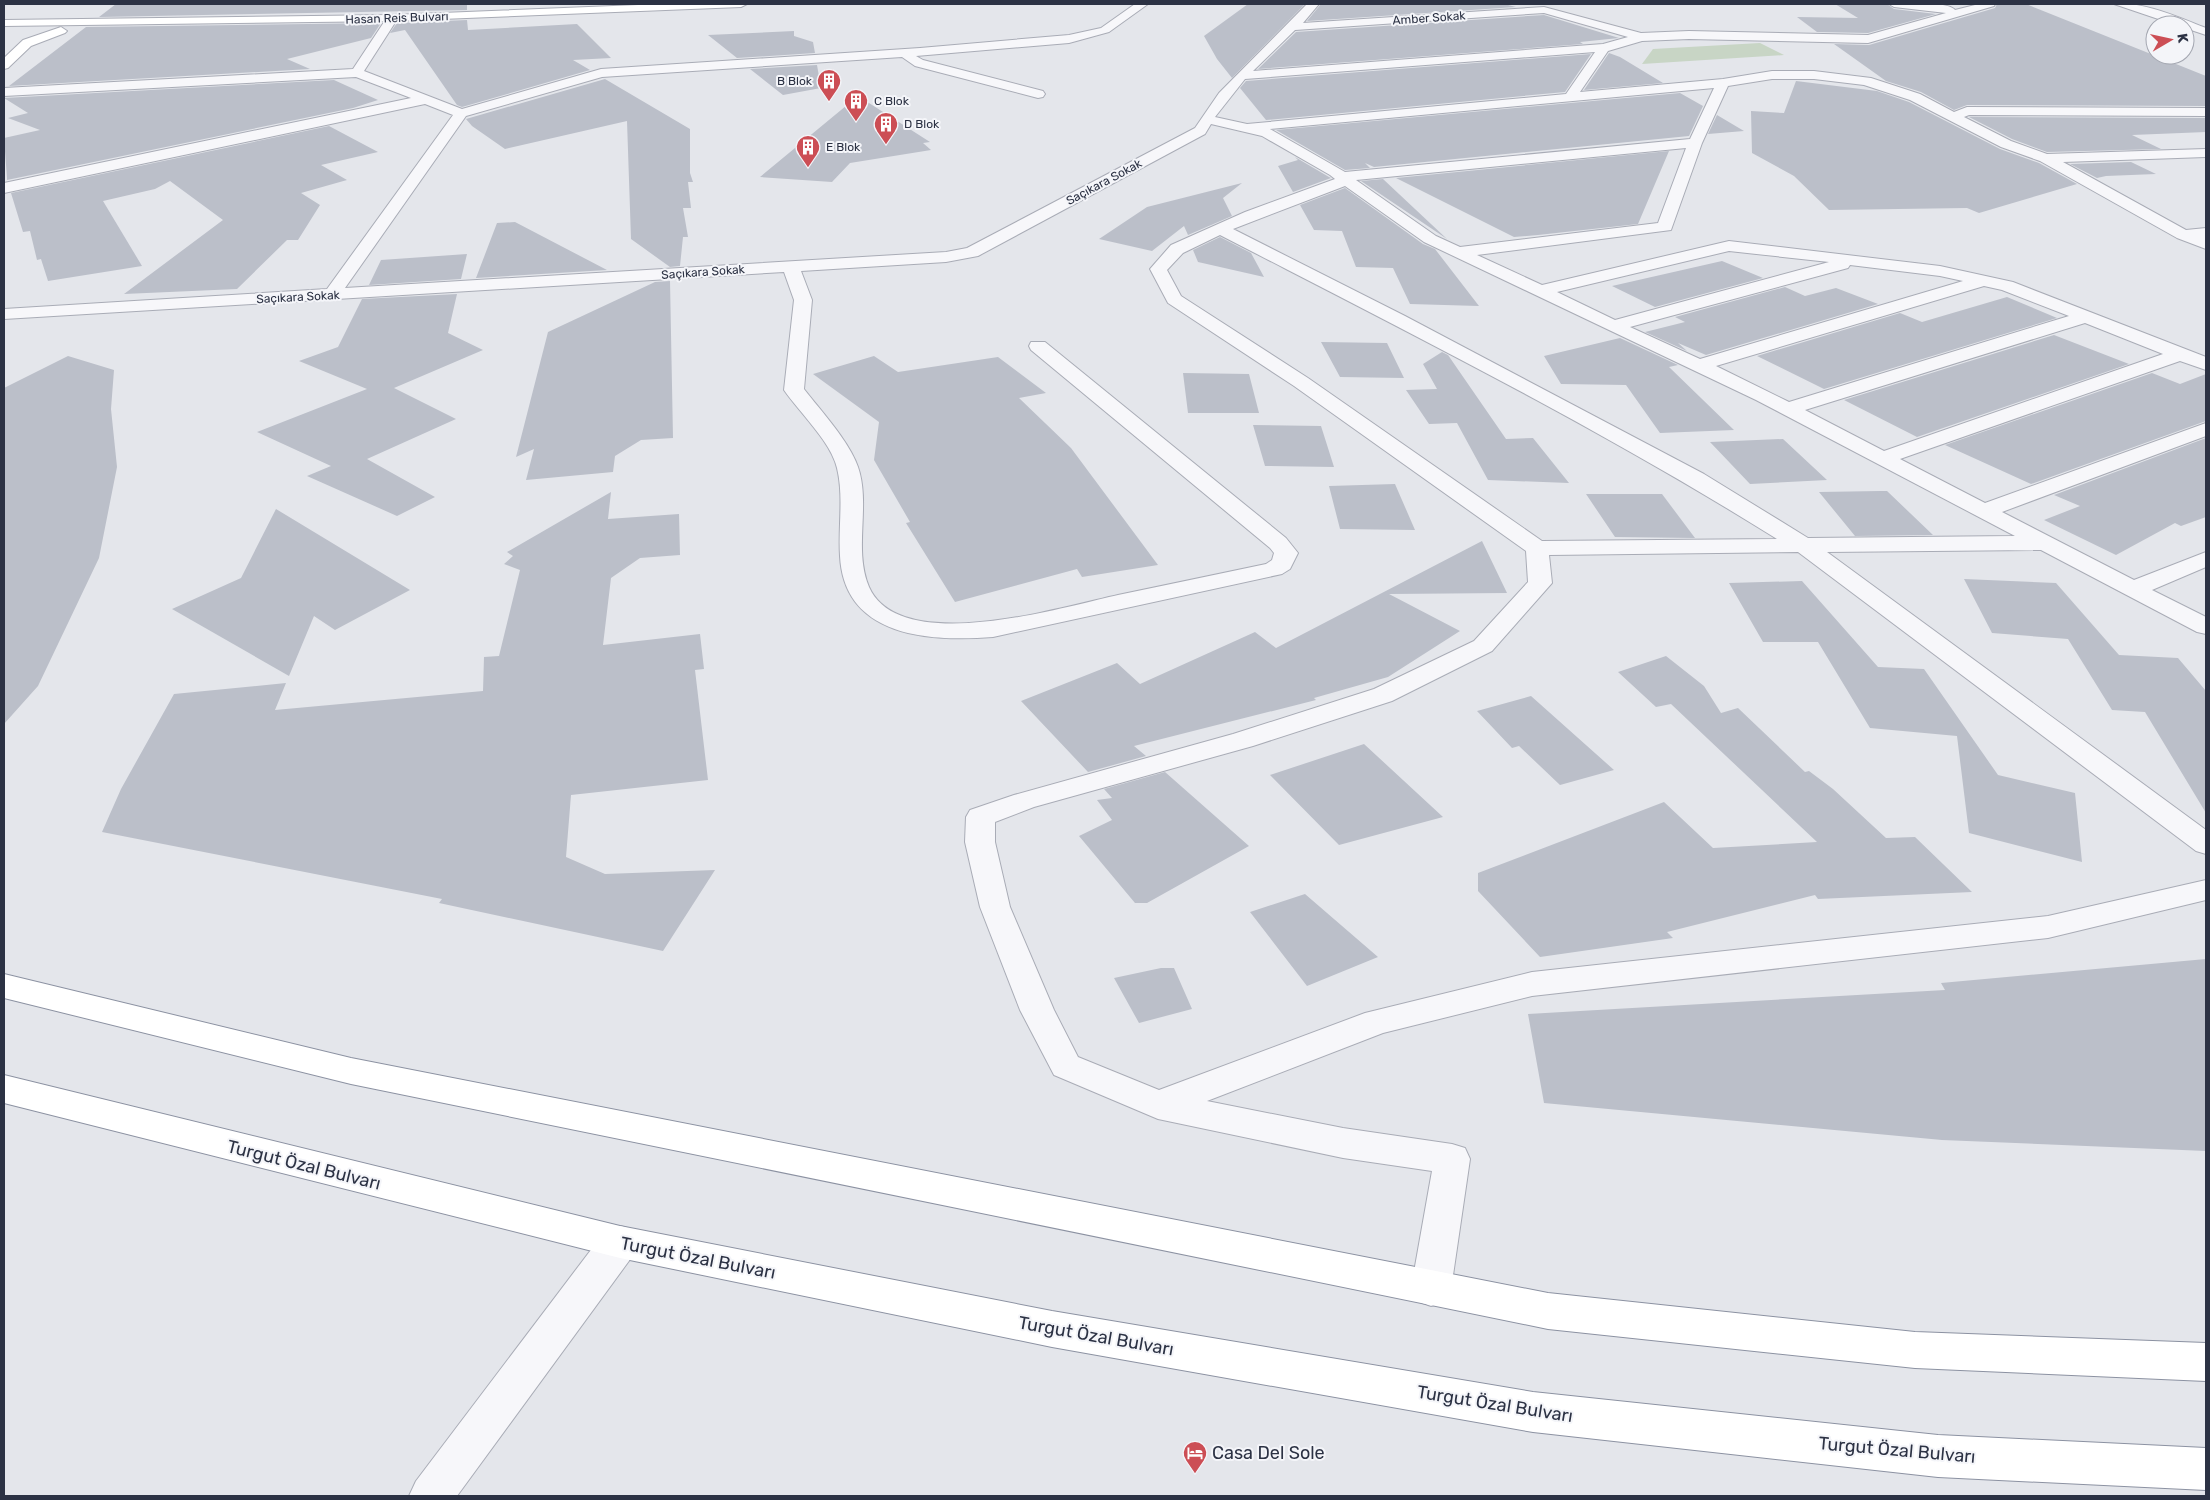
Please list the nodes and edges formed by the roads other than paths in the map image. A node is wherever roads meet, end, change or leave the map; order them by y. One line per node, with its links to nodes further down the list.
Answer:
1 (566, 4): 11 (main road, Hasan Reis Bulvarı)
2 (741, 4): 11 (main road, Hasan Reis Bulvarı)
3 (1142, 4): 25 (street)
4 (1313, 4): 19 (street, Saçıkara Sokak)
5 (1567, 4): 9 (street)
6 (1894, 4): 12 (street)
7 (1990, 4): 12 (street)
8 (2120, 4): 20 (street)
9 (1544, 10): 19 (street, Amber Sokak); 22 (street, Amber Sokak)
10 (11, 11): 14 (main road)
11 (398, 11): 14 (main road, Hasan Reis Bulvarı); 15 (main road, Hasan Reis Bulvarı); 27 (street)
12 (1962, 12): 22 (street)
13 (37, 18): 14 (main road); 17 (main road); 18 (main road)
14 (74, 18): 15 (main road, Hasan Reis Bulvarı); 18 (main road, Hasan Reis Bulvarı); 18 (main road); 23 (main road)
15 (116, 23): 23 (main road)
16 (4, 24): 17 (main road)
17 (24, 24): 18 (main road); 21 (main road)
18 (52, 24)
19 (1294, 27): 28 (street, Saçıkara Sokak)
20 (2206, 32)
21 (10, 34)
22 (1641, 37): 24 (street)
23 (27, 43): 26 (main road)
24 (1604, 48): 28 (street); 32 (street)
25 (905, 53): 31 (street); 34 (street)
26 (4, 65)
27 (357, 73): 30 (street); 33 (street)
28 (1241, 76): 37 (street, Saçıkara Sokak)
29 (1723, 83): 32 (street); 36 (street); 39 (street)
30 (4, 92)
31 (1038, 94)
32 (1570, 97): 38 (street)
33 (428, 99): 34 (street); 43 (street)
34 (462, 112): 53 (street)
35 (2206, 112): 36 (street)
36 (1955, 116): 41 (street)
37 (1206, 119): 38 (street); 50 (street, Saçıkara Sokak)
38 (1242, 128): 42 (street)
39 (1695, 143): 42 (street); 48 (street)
40 (2206, 153): 41 (street)
41 (2045, 158): 46 (street)
42 (1344, 178): 44 (street); 48 (street)
43 (4, 188)
44 (1221, 229): 66 (street); 67 (street)
45 (2206, 233): 46 (street)
46 (2184, 235): 47 (street)
47 (2206, 244)
48 (1458, 252): 52 (street)
49 (1856, 260): 51 (street); 52 (street); 56 (street)
50 (791, 267): 53 (street, Saçıkara Sokak); 57 (street)
51 (1985, 281): 55 (street); 60 (street)
52 (1539, 291): 56 (street)
53 (332, 295): 54 (street, Saçıkara Sokak)
54 (4, 314)
55 (2086, 317): 58 (street); 61 (street)
56 (1612, 326): 60 (street)
57 (1038, 346)
58 (2181, 354): 59 (street); 63 (street)
59 (2206, 364)
60 (1697, 366): 61 (street)
61 (1787, 409): 63 (street)
62 (2206, 429): 64 (street)
63 (1883, 458): 64 (street)
64 (1984, 511): 65 (street)
65 (2045, 543): 66 (street); 69 (street)
66 (1803, 545): 67 (street); 71 (street)
67 (1537, 548): 75 (street)
68 (2206, 560): 69 (street)
69 (2133, 589): 70 (street)
70 (2206, 627)
71 (2206, 844)
72 (2206, 890): 75 (street)
73 (4, 986): 77 (main road)
74 (4, 1090): 76 (main road, Turgut Özal Bulvarı)
75 (1158, 1105): 77 (street)
76 (620, 1242): 79 (main road, Turgut Özal Bulvarı); 80 (street)
77 (1432, 1289): 78 (main road)
78 (2206, 1362)
79 (2206, 1469)
80 (430, 1496)

